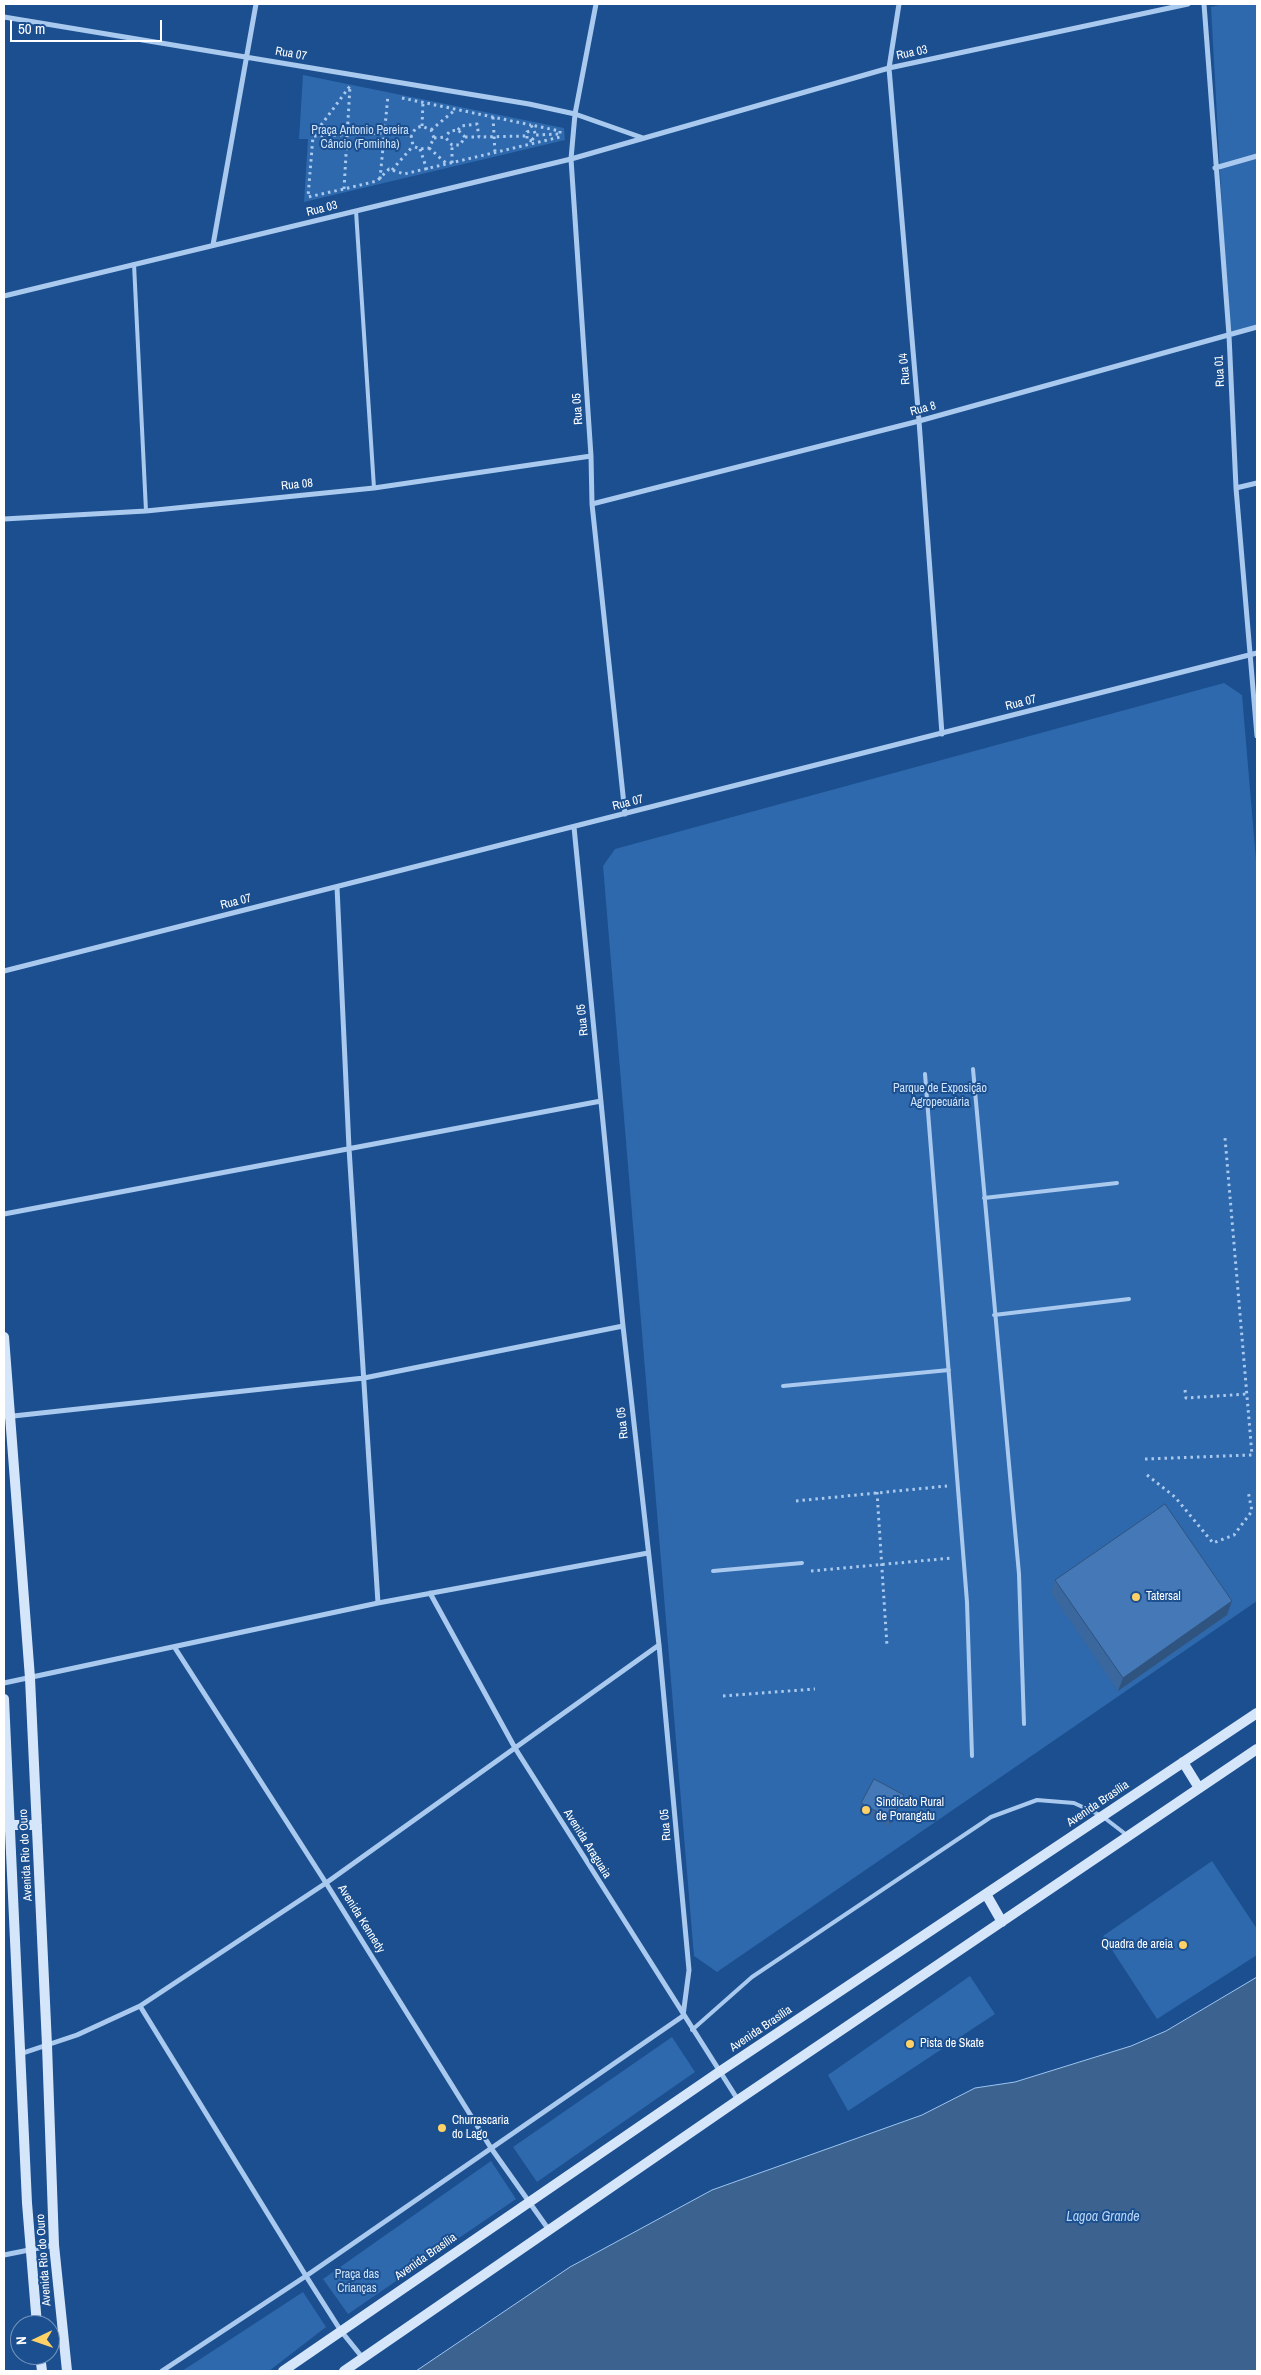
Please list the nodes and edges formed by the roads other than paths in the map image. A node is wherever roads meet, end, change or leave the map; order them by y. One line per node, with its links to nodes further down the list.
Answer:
1 (256, 4): 7 (street)
2 (596, 4): 9 (street, Rua 05)
3 (899, 4): 8 (street, Rua 04)
4 (1188, 4): 8 (street, Rua 03)
5 (1204, 4): 13 (street, Rua 01)
6 (4, 17): 7 (street, Rua 07)
7 (246, 56): 9 (street, Rua 07); 15 (street)
8 (889, 68): 10 (street, Rua 03); 20 (street, Rua 04)
9 (575, 114): 10 (street); 12 (street, Rua 05)
10 (645, 138): 12 (street, Rua 03)
11 (1257, 156): 13 (street)
12 (571, 159): 14 (street, Rua 03); 21 (street, Rua 05)
13 (1215, 168): 19 (street, Rua 01)
14 (356, 211): 15 (street, Rua 03); 23 (lane)
15 (213, 246): 16 (street, Rua 03)
16 (134, 264): 17 (street, Rua 03); 26 (lane)
17 (4, 296)
18 (1257, 327): 19 (street, Rua 8)
19 (1229, 335): 20 (street, Rua 8); 24 (street, Rua 01)
20 (919, 421): 25 (street, Rua 8); 30 (street, Rua 04)
21 (591, 456): 23 (street, Rua 08); 25 (street, Rua 05)
22 (1257, 483): 24 (street)
23 (374, 488): 26 (street, Rua 08)
24 (1236, 488): 29 (street, Rua 01)
25 (592, 504): 32 (street, Rua 05)
26 (146, 511): 27 (street, Rua 08)
27 (4, 519)
28 (1257, 653): 29 (street, Rua 07)
29 (1250, 655): 30 (street, Rua 07); 31 (street, Rua 01)
30 (942, 734): 32 (street, Rua 07)
31 (1257, 736)
32 (625, 814): 33 (street, Rua 07)
33 (574, 827): 34 (street, Rua 07); 38 (street, Rua 05)
34 (337, 887): 35 (street, Rua 07); 39 (street)
35 (4, 971)
36 (973, 1069): 41 (lane)
37 (925, 1074): 47 (lane)
38 (601, 1101): 39 (street); 45 (street, Rua 05)
39 (349, 1148): 42 (street); 48 (street)
40 (1117, 1183): 41 (lane)
41 (984, 1198): 44 (lane)
42 (4, 1214)
43 (1128, 1299): 44 (lane)
44 (994, 1315): 62 (lane)
45 (623, 1326): 48 (street); 51 (street, Rua 05)
46 (4, 1337): 50 (main road, Avenida Rio do Ouro)
47 (948, 1370): 49 (lane); 65 (lane)
48 (364, 1378): 50 (street); 55 (street)
49 (784, 1386)
50 (7, 1416): 58 (main road, Avenida Rio do Ouro)
51 (648, 1553): 54 (street); 56 (street, Rua 05)
52 (802, 1563): 53 (lane)
53 (713, 1571)
54 (430, 1593): 55 (street); 63 (street, Avenida Araguaia)
55 (378, 1603): 57 (street)
56 (659, 1645): 63 (street); 76 (street, Rua 05)
57 (174, 1648): 58 (street); 72 (street, Avenida Kennedy)
58 (30, 1678): 59 (street); 69 (main road, Avenida Rio do Ouro)
59 (4, 1683)
60 (4, 1699): 70 (main road, Avenida Rio do Ouro)
61 (1257, 1713): 66 (main road, Avenida Brasília)
62 (1024, 1724)
63 (515, 1748): 72 (street); 76 (street, Avenida Araguaia)
64 (1257, 1749): 67 (main road)
65 (972, 1756)
66 (1184, 1762): 67 (main road); 68 (main road, Avenida Brasília)
67 (1199, 1788): 71 (main road)
68 (1102, 1816): 71 (lane); 73 (main road, Avenida Brasília); 77 (lane)
69 (37, 1824): 70 (main road); 78 (main road, Avenida Rio do Ouro)
70 (10, 1825): 79 (main road, Avenida Rio do Ouro)
71 (1128, 1836): 74 (main road)
72 (326, 1883): 75 (street); 82 (street, Avenida Kennedy)
73 (986, 1894): 74 (main road); 80 (main road, Avenida Brasília)
74 (1002, 1922): 81 (main road)
75 (140, 2006): 78 (street); 88 (street)
76 (683, 2016): 77 (street, Avenida Araguaia); 82 (street)
77 (692, 2030): 80 (street, Avenida Araguaia)
78 (47, 2045): 79 (street); 85 (main road, Avenida Rio do Ouro)
79 (20, 2054): 86 (main road, Avenida Rio do Ouro)
80 (719, 2072): 81 (street, Avenida Araguaia); 83 (main road, Avenida Brasília)
81 (738, 2100): 84 (main road)
82 (491, 2148): 83 (street, Avenida Kennedy); 88 (street)
83 (529, 2201): 84 (street, Avenida Kennedy); 90 (main road, Avenida Brasília)
84 (550, 2231): 91 (main road)
85 (54, 2245): 86 (street); 92 (main road, Avenida Rio do Ouro)
86 (30, 2250): 87 (street); 89 (main road, Avenida Rio do Ouro)
87 (4, 2255)
88 (306, 2276): 90 (street); 93 (street)
89 (36, 2315)
90 (341, 2331): 91 (street); 94 (main road, Avenida Brasília)
91 (362, 2357): 95 (main road)
92 (67, 2371)
93 (162, 2371)
94 (283, 2371)
95 (344, 2371)

